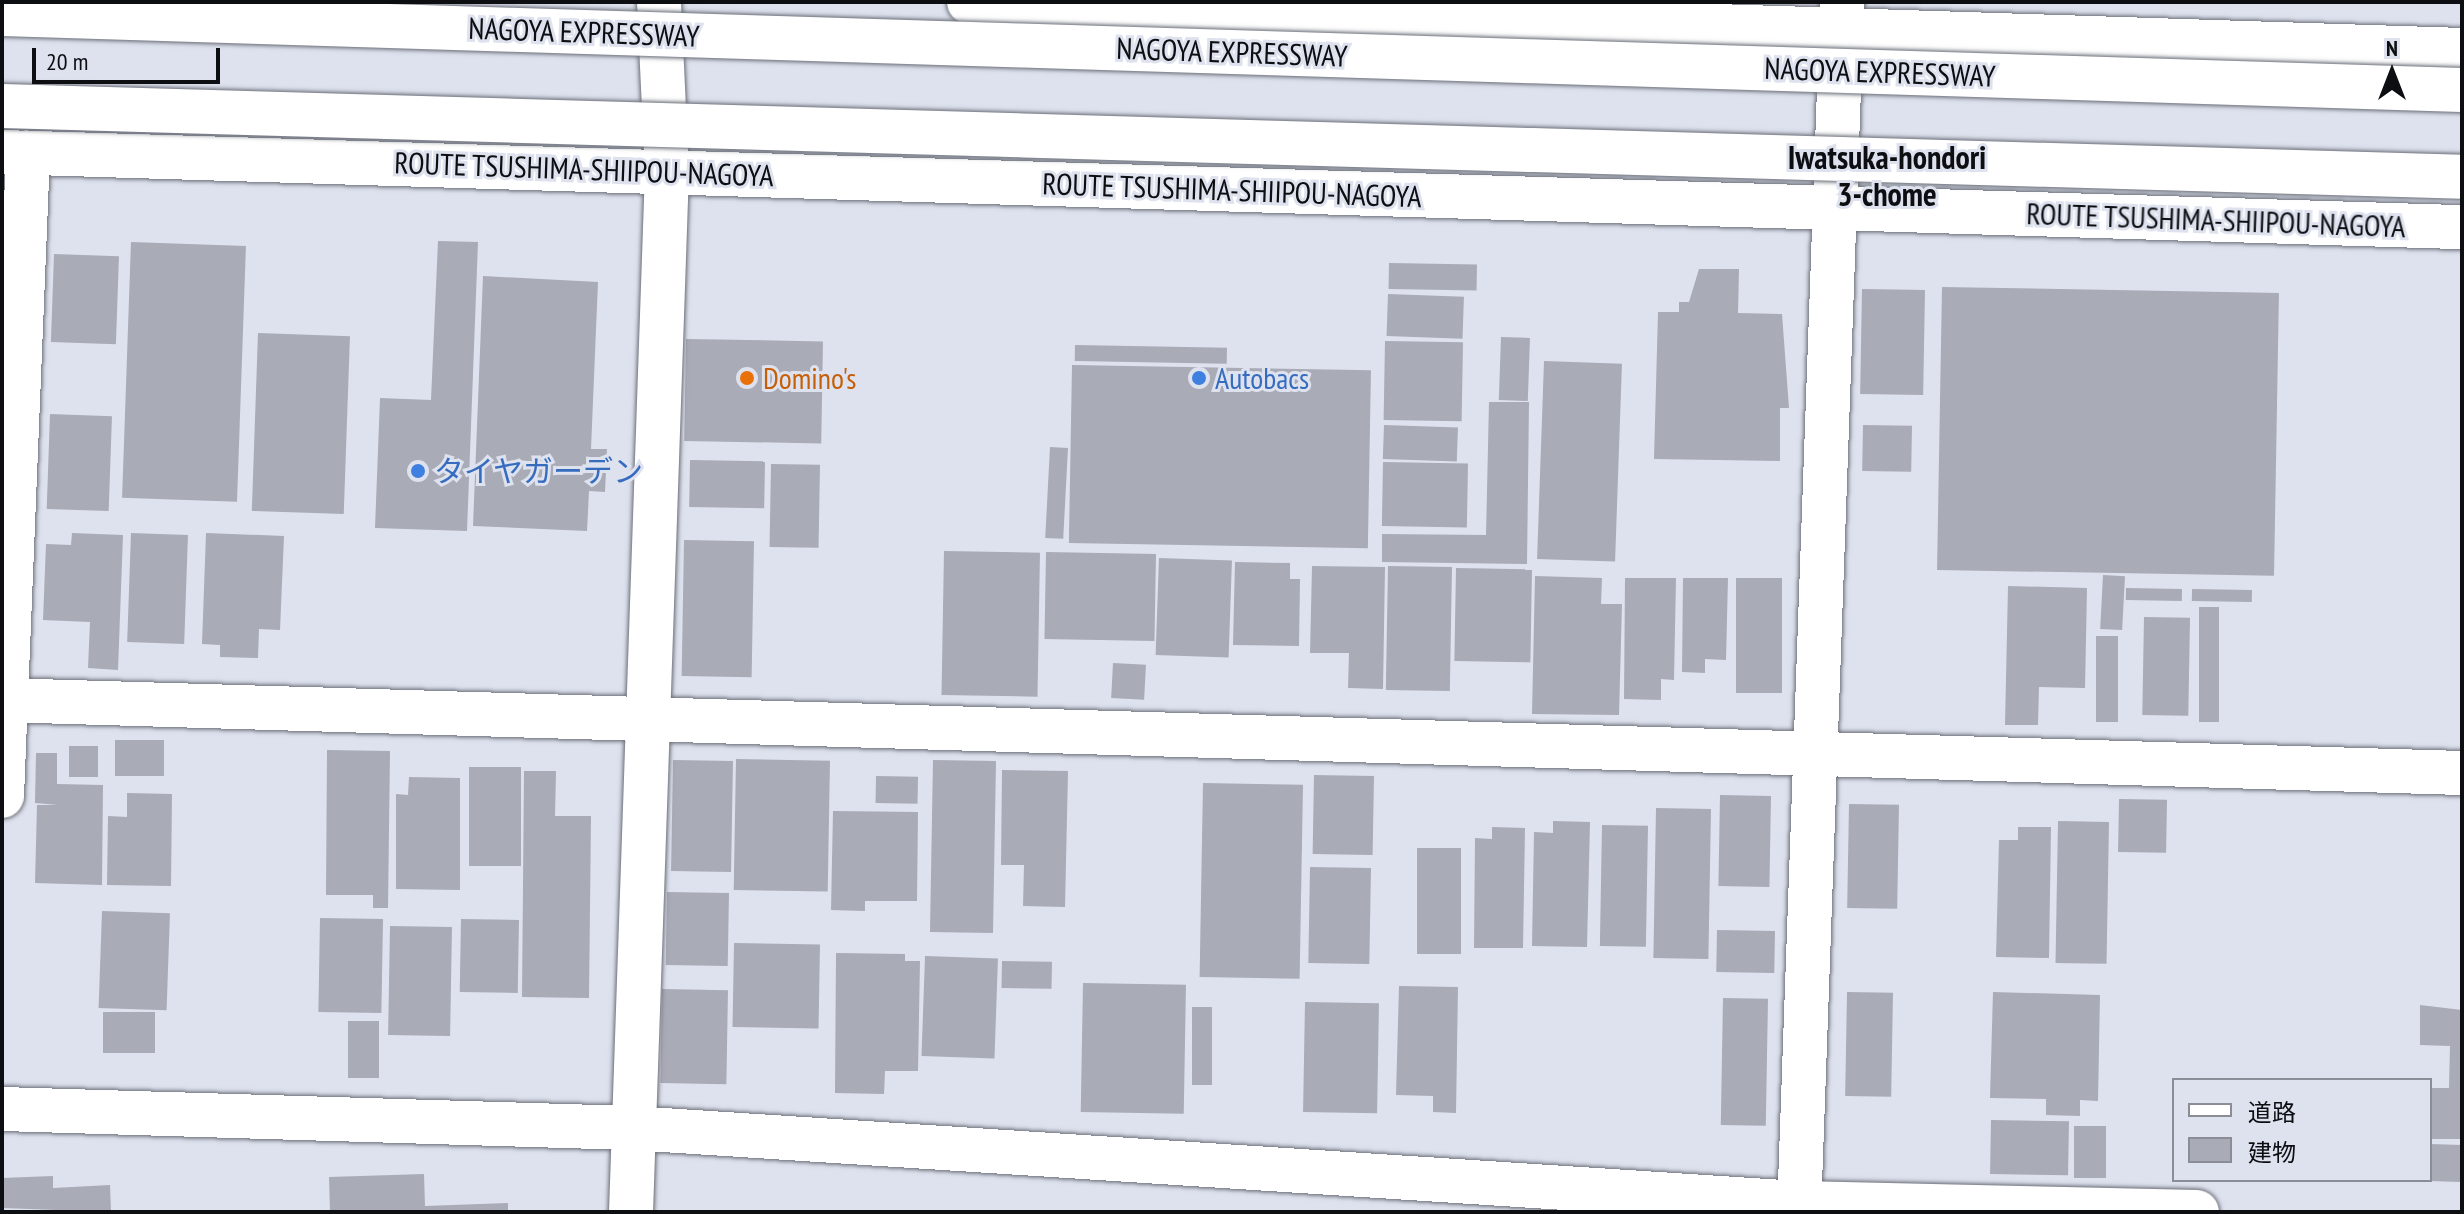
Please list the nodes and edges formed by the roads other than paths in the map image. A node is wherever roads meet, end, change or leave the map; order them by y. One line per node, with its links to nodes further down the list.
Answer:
1 (659, 2): 9 (main road)
2 (969, 2): 4 (main road)
3 (2, 14): 6 (main road, NAGOYA EXPRESSWAY, bridge)
4 (1841, 16): 5 (main road); 11 (main road)
5 (2462, 50)
6 (2462, 90)
7 (2, 106): 10 (main road, bridge)
8 (15, 153): 9 (main road, ROUTE TSUSHIMA-SHIIPOU-NAGOYA); 13 (main road)
9 (667, 172): 11 (main road, ROUTE TSUSHIMA-SHIIPOU-NAGOYA); 14 (main road)
10 (2462, 177)
11 (1835, 209): 12 (main road, ROUTE TSUSHIMA-SHIIPOU-NAGOYA); 15 (main road)
12 (2462, 227)
13 (3, 700): 14 (main road); 17 (main road)
14 (645, 720): 15 (main road); 19 (main road)
15 (1815, 751): 16 (main road); 20 (main road)
16 (2462, 773)
17 (2, 796)
18 (2, 1109): 19 (main road)
19 (632, 1128): 20 (main road); 21 (main road)
20 (1799, 1208): 22 (main road)
21 (631, 1212)
22 (2197, 1212)

